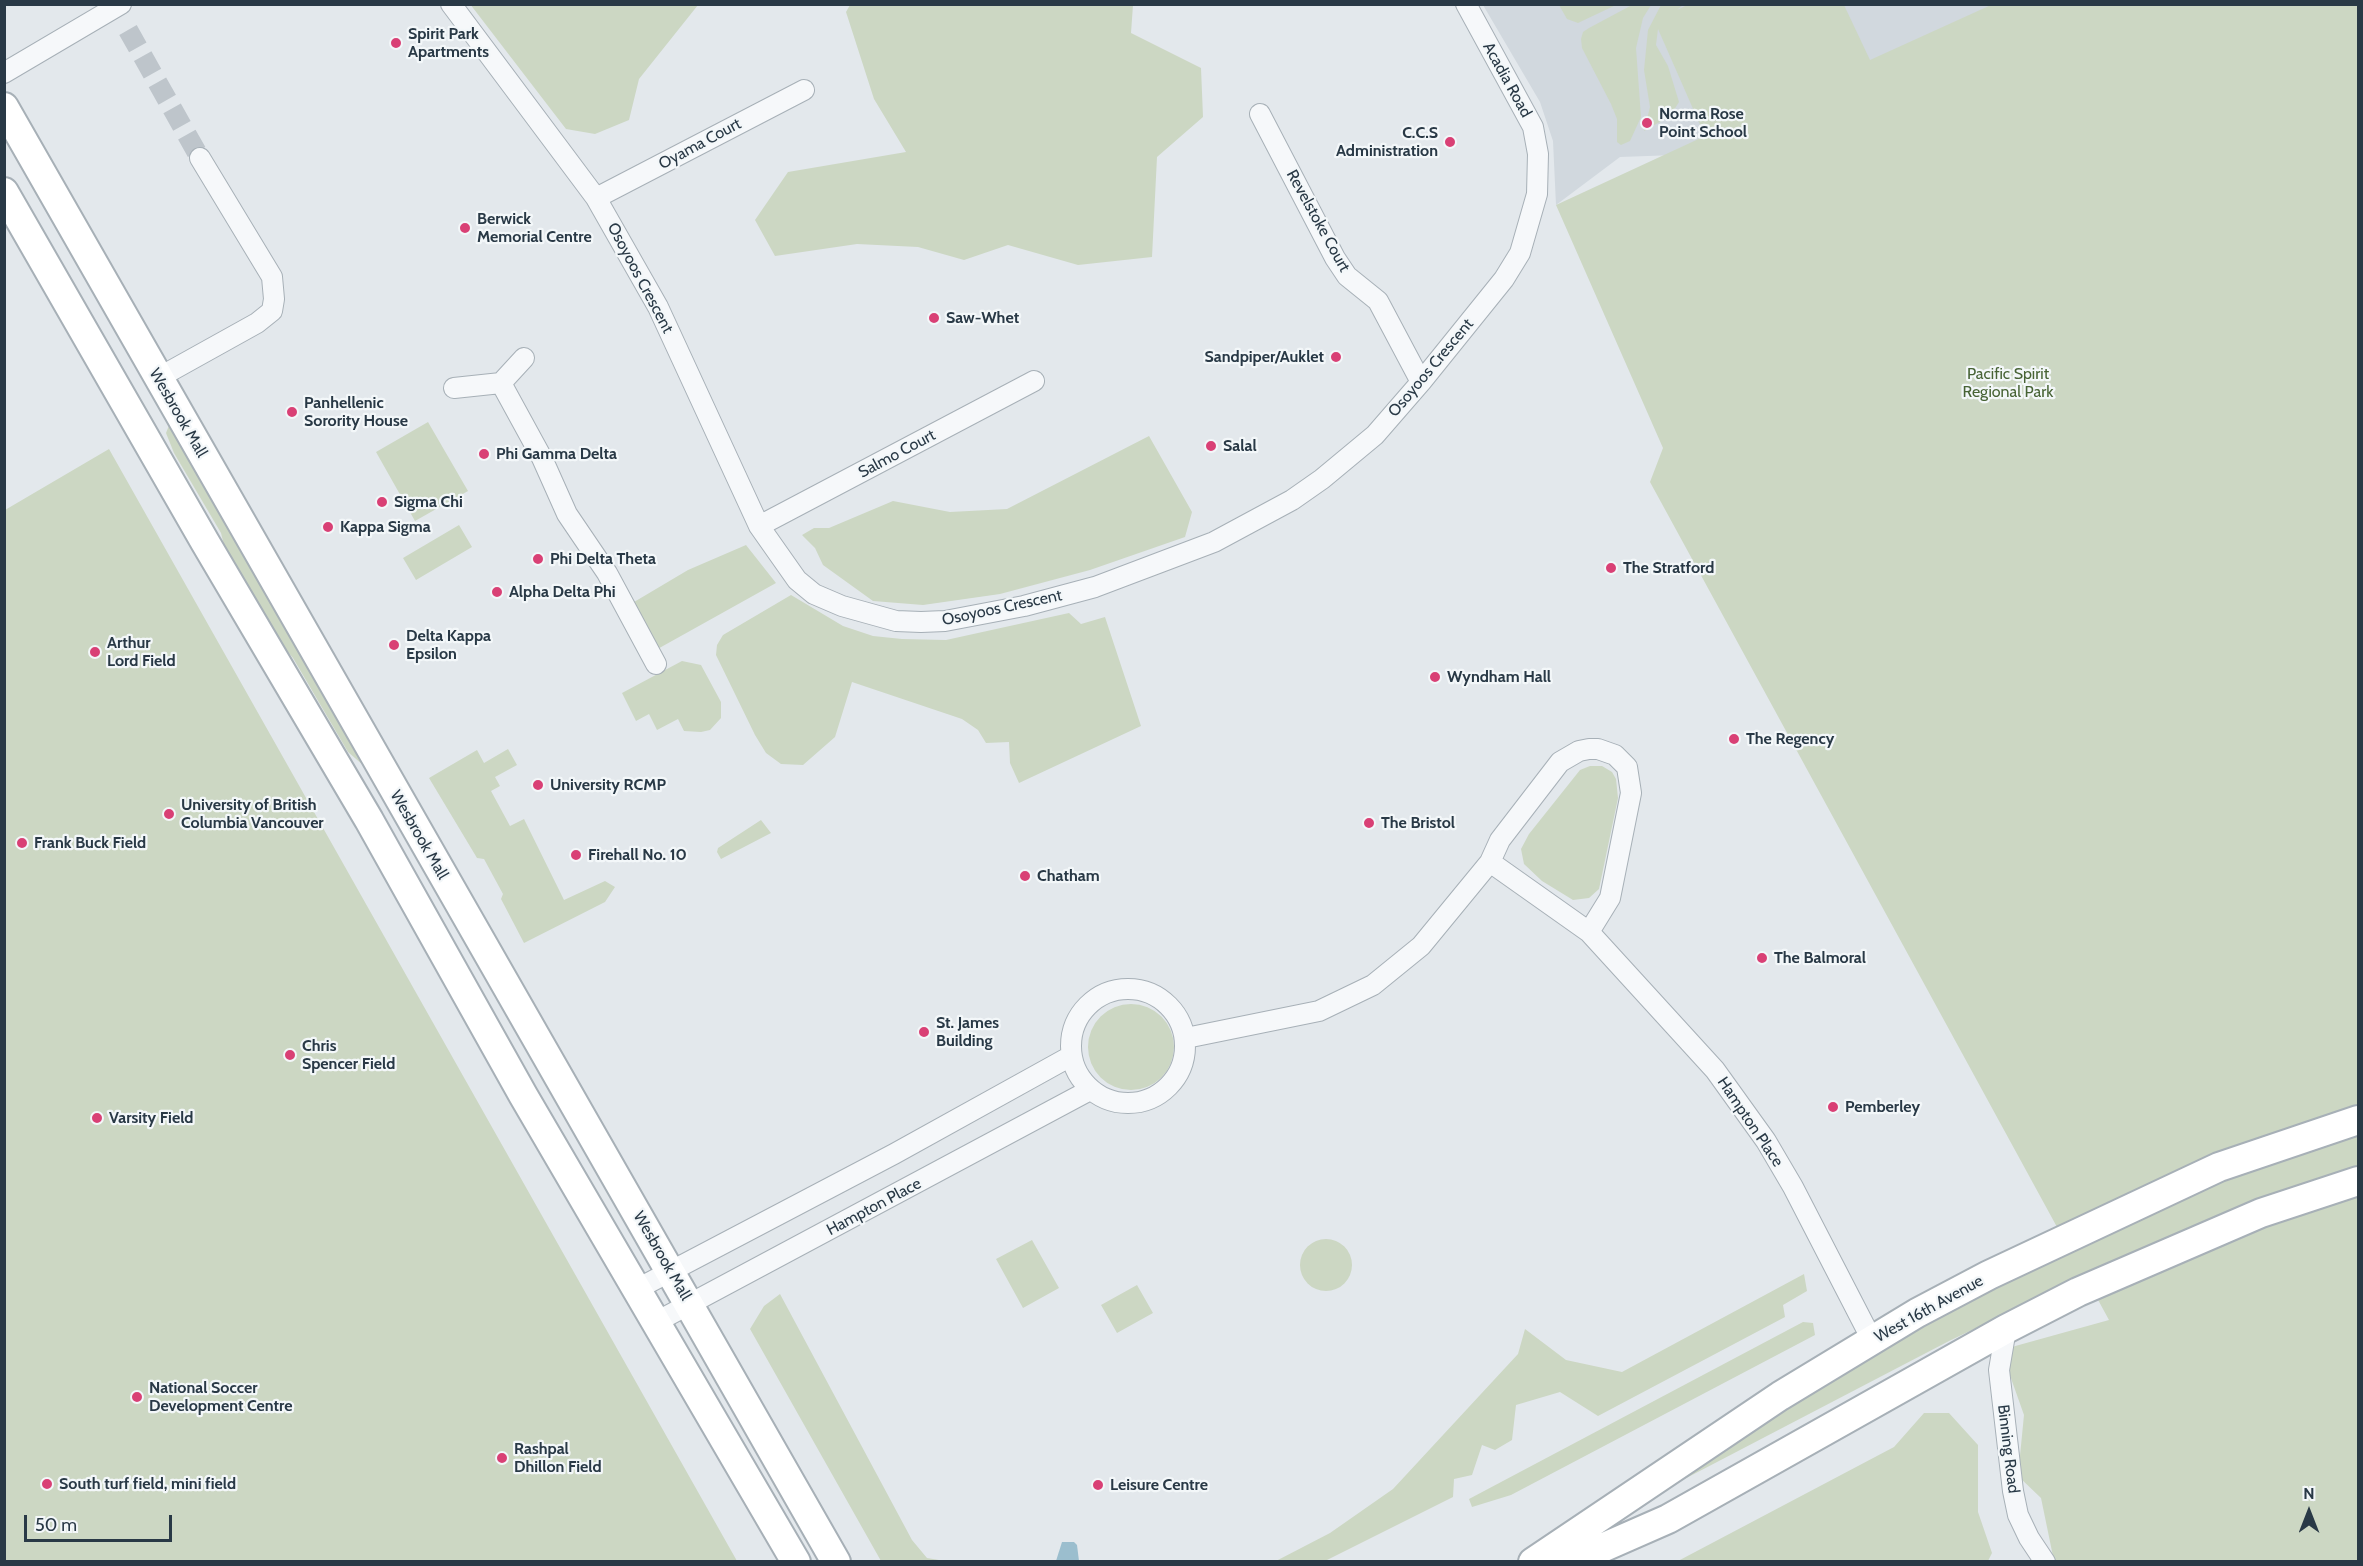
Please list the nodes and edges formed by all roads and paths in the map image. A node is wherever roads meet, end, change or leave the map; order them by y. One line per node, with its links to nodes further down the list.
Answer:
1 (121, 4): 4 (street)
2 (451, 4): 11 (street, Osoyoos Crescent)
3 (1467, 4): 10 (street, Acadia Road)
4 (4, 72)
5 (804, 90): 11 (street, Oyama Court)
6 (4, 106): 13 (main road, Wesbrook Mall)
7 (1260, 114): 15 (street, Revelstoke Court)
8 (200, 158): 13 (street)
9 (4, 192): 28 (main road)
10 (1537, 194): 15 (street, Osoyoos Crescent)
11 (597, 198): 18 (street, Osoyoos Crescent)
12 (524, 358): 16 (street)
13 (158, 378): 27 (main road, Wesbrook Mall)
14 (1034, 381): 18 (street, Salmo Court)
15 (1421, 382): 18 (street, Osoyoos Crescent)
16 (501, 383): 17 (street); 19 (street)
17 (454, 388)
18 (759, 526)
19 (656, 664)
20 (1490, 862): 21 (street, Hampton Place); 21 (street); 22 (street)
21 (1589, 932): 32 (street, Hampton Place)
22 (1185, 1038): 23 (street); 24 (street)
23 (1071, 1056): 24 (street); 27 (street)
24 (1090, 1090): 29 (street, Hampton Place)
25 (2358, 1119): 32 (main road, West 16th Avenue)
26 (2358, 1181): 31 (main road)
27 (671, 1271): 28 (street); 29 (main road, Wesbrook Mall)
28 (637, 1289): 30 (main road)
29 (689, 1305): 30 (street, Hampton Place); 34 (main road, Wesbrook Mall)
30 (656, 1322): 33 (main road)
31 (2006, 1329): 36 (main road); 37 (street, Binning Road)
32 (1872, 1340): 35 (main road, West 16th Avenue)
33 (796, 1562)
34 (836, 1562)
35 (1533, 1562)
36 (1570, 1562)
37 (2045, 1562)

